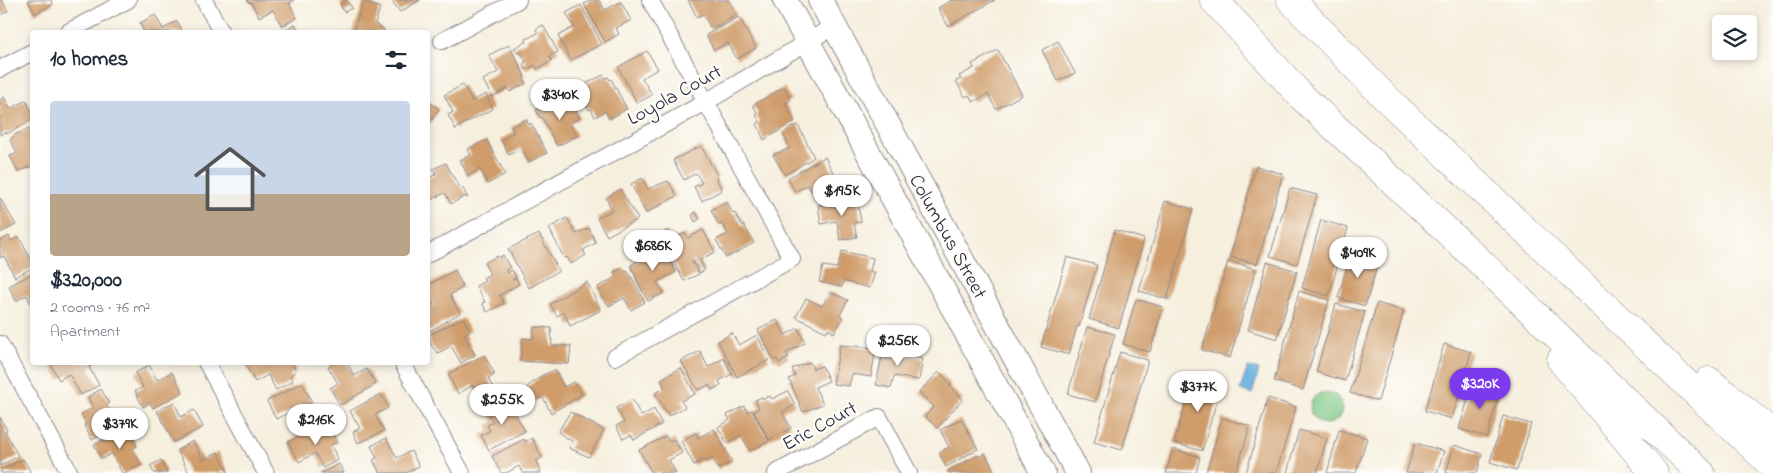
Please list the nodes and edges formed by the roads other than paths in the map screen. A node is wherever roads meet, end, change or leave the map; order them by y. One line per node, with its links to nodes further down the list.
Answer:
1 (128, 0): 10 (street)
2 (204, 0): 11 (street)
3 (518, 0): 12 (street)
4 (650, 0): 16 (street)
5 (785, 0): 13 (main road, Columbus Street)
6 (820, 0): 9 (main road, Columbus Street)
7 (1214, 0): 18 (highway)
8 (1291, 0): 19 (highway)
9 (834, 26): 13 (street, Loyola Court); 32 (main road, Columbus Street)
10 (72, 30)
11 (220, 30)
12 (442, 41)
13 (808, 42): 16 (street, Loyola Court); 31 (main road, Columbus Street)
14 (30, 53): 15 (street)
15 (0, 69)
16 (706, 102): 17 (street, Loyola Court); 21 (street)
17 (430, 253)
18 (1475, 257): 33 (highway); 34 (highway)
19 (1585, 286): 24 (highway); 25 (highway)
20 (0, 344): 26 (street)
21 (615, 357)
22 (208, 365): 27 (street)
23 (404, 365): 28 (street)
24 (1773, 434)
25 (1773, 466)
26 (70, 473)
27 (266, 473)
28 (462, 473)
29 (776, 473): 30 (street, Eric Court)
30 (909, 473)
31 (1043, 473)
32 (1078, 473)
33 (1654, 473)
34 (1701, 473)

